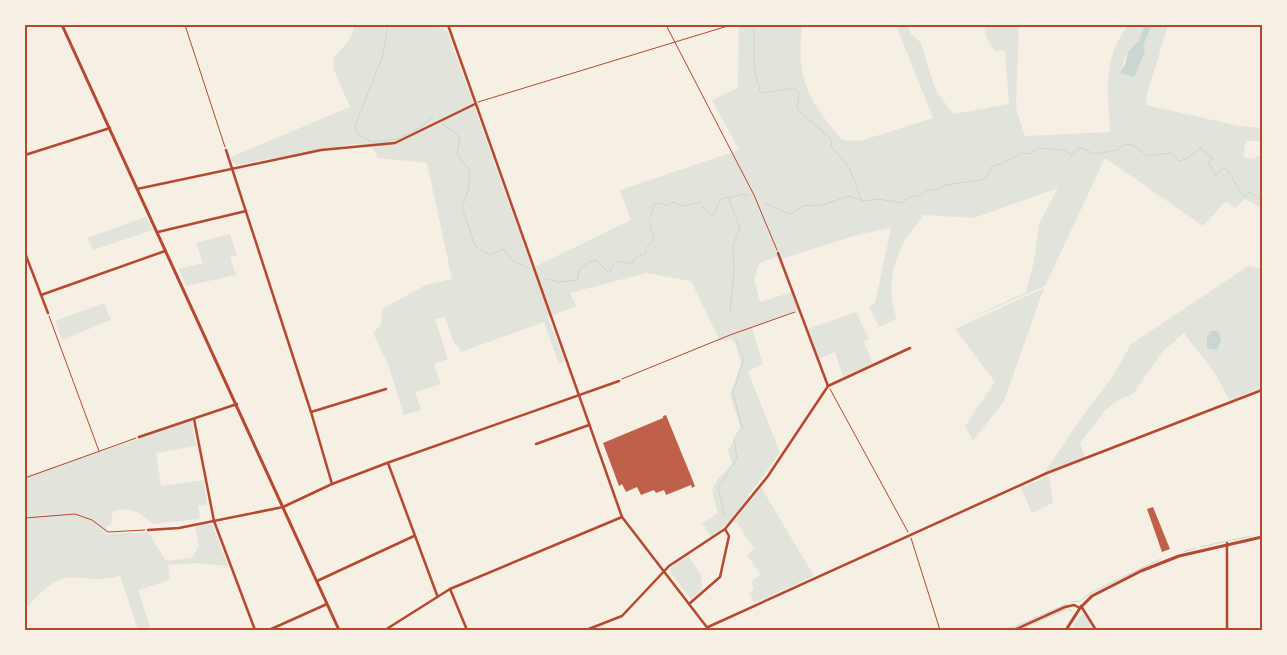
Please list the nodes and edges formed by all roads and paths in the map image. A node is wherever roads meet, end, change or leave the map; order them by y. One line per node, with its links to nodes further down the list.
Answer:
1 (62, 25): 8 (street)
2 (186, 25): 9 (path)
3 (448, 25): 7 (street)
4 (666, 25): 6 (path)
5 (730, 25): 6 (path)
6 (676, 43): 7 (path); 17 (path)
7 (475, 104): 11 (street); 26 (street)
8 (110, 128): 10 (street); 12 (street)
9 (226, 150): 11 (street)
10 (25, 155)
11 (232, 169): 12 (street); 13 (street)
12 (137, 189): 14 (street)
13 (247, 211): 14 (street); 28 (street)
14 (158, 232): 15 (street)
15 (166, 250): 18 (street); 27 (street)
16 (25, 253): 18 (street)
17 (778, 253): 19 (street)
18 (41, 294): 20 (street)
19 (800, 310): 22 (path); 23 (street)
20 (48, 312): 33 (path)
21 (910, 348): 23 (street)
22 (619, 381): 26 (street)
23 (828, 386): 41 (street); 44 (path)
24 (386, 389): 28 (street)
25 (1262, 390): 44 (street)
26 (580, 395): 30 (street); 34 (street)
27 (236, 404): 29 (street); 37 (street)
28 (311, 412): 36 (street)
29 (194, 418): 31 (street); 40 (street)
30 (589, 425): 32 (street); 38 (street)
31 (139, 437): 33 (path)
32 (536, 444)
33 (99, 452): 35 (path)
34 (387, 463): 36 (street); 43 (street)
35 (25, 478)
36 (332, 484): 37 (street)
37 (283, 507): 40 (street); 48 (street)
38 (622, 517): 47 (street); 49 (street)
39 (25, 518): 42 (path)
40 (214, 521): 42 (street); 55 (street)
41 (725, 529): 47 (street); 52 (street)
42 (148, 530)
43 (414, 536): 48 (street); 50 (street)
44 (910, 536): 54 (street); 61 (path)
45 (1262, 537): 46 (street)
46 (1227, 544): 53 (street); 65 (street)
47 (664, 572): 52 (street); 60 (street)
48 (317, 581): 51 (street)
49 (450, 589): 50 (street); 59 (street)
50 (437, 596): 58 (street)
51 (327, 604): 56 (street); 57 (street)
52 (689, 604): 54 (street)
53 (1081, 607): 62 (street); 63 (street); 64 (street)
54 (708, 629)
55 (255, 630)
56 (269, 630)
57 (338, 630)
58 (385, 630)
59 (467, 630)
60 (586, 630)
61 (940, 630)
62 (1014, 630)
63 (1066, 630)
64 (1096, 630)
65 (1227, 630)

